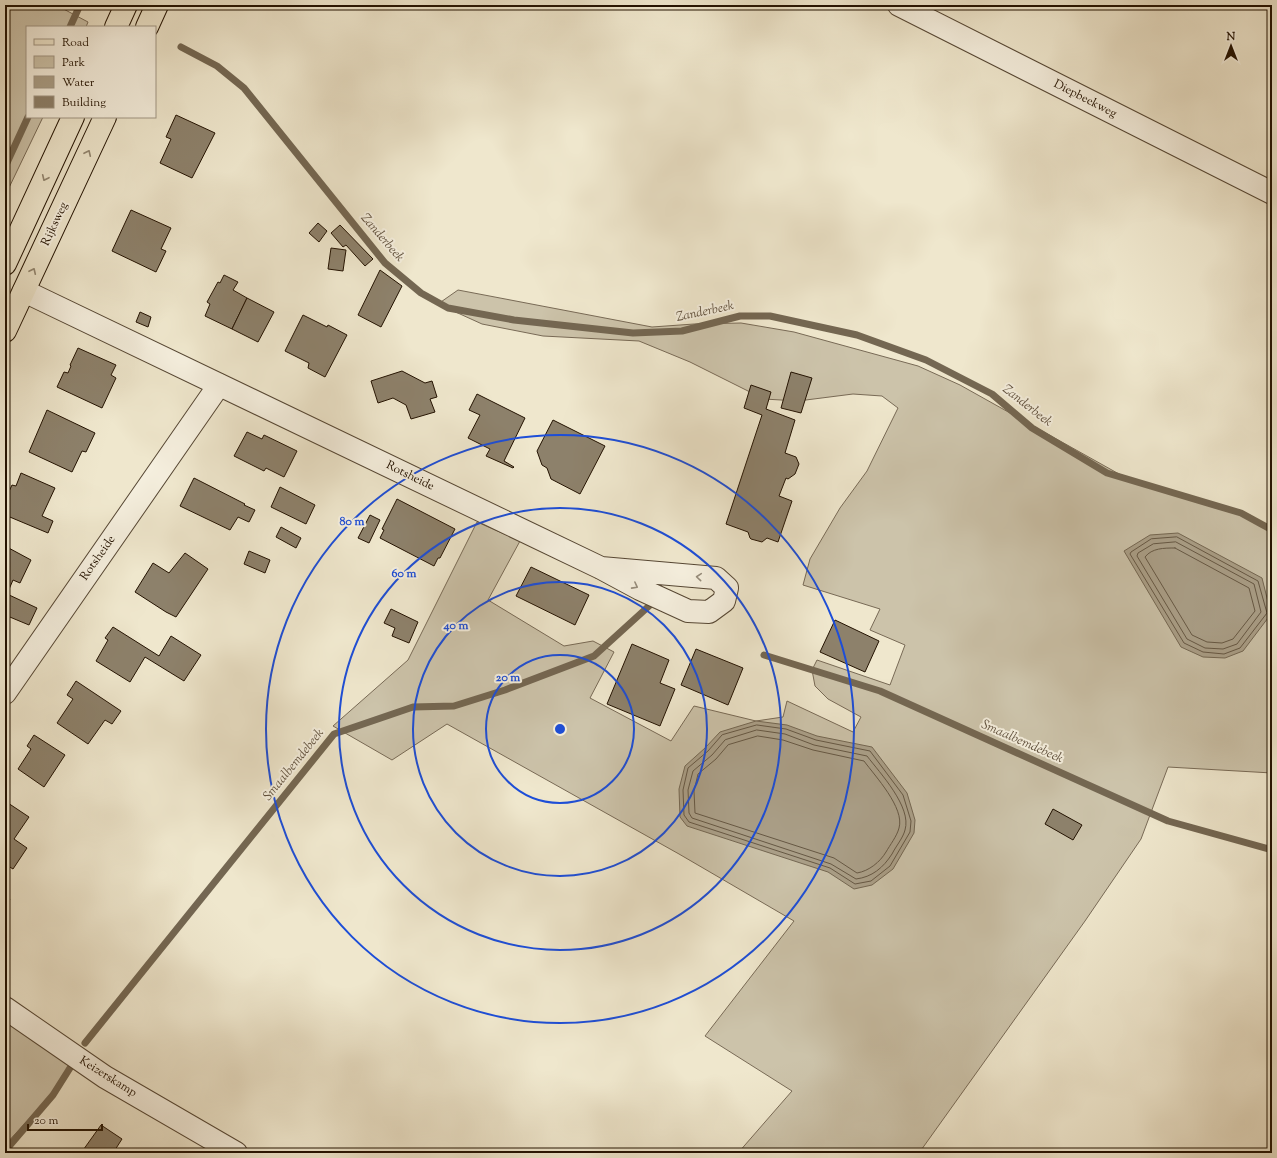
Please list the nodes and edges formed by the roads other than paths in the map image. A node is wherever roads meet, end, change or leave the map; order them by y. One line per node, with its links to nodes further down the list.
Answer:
1 (126, 5): 4 (main road)
2 (157, 5): 5 (main road)
3 (899, 5): 8 (street, Diepbeekweg)
4 (116, 26)
5 (147, 26)
6 (73, 118): 9 (main road, one-way to 9)
7 (105, 118): 10 (main road, Rijksweg, one-way to 7)
8 (1272, 194)
9 (5, 264)
10 (24, 291): 11 (main road, Rijksweg); 12 (street, Rotsheide)
11 (5, 331)
12 (219, 385): 13 (street, Rotsheide); 14 (street, Rotsheide)
13 (601, 568): 13 (street, Rotsheide, one-way to 13)
14 (5, 692)
15 (5, 1008): 16 (street, Keizerskamp)
16 (236, 1153)

